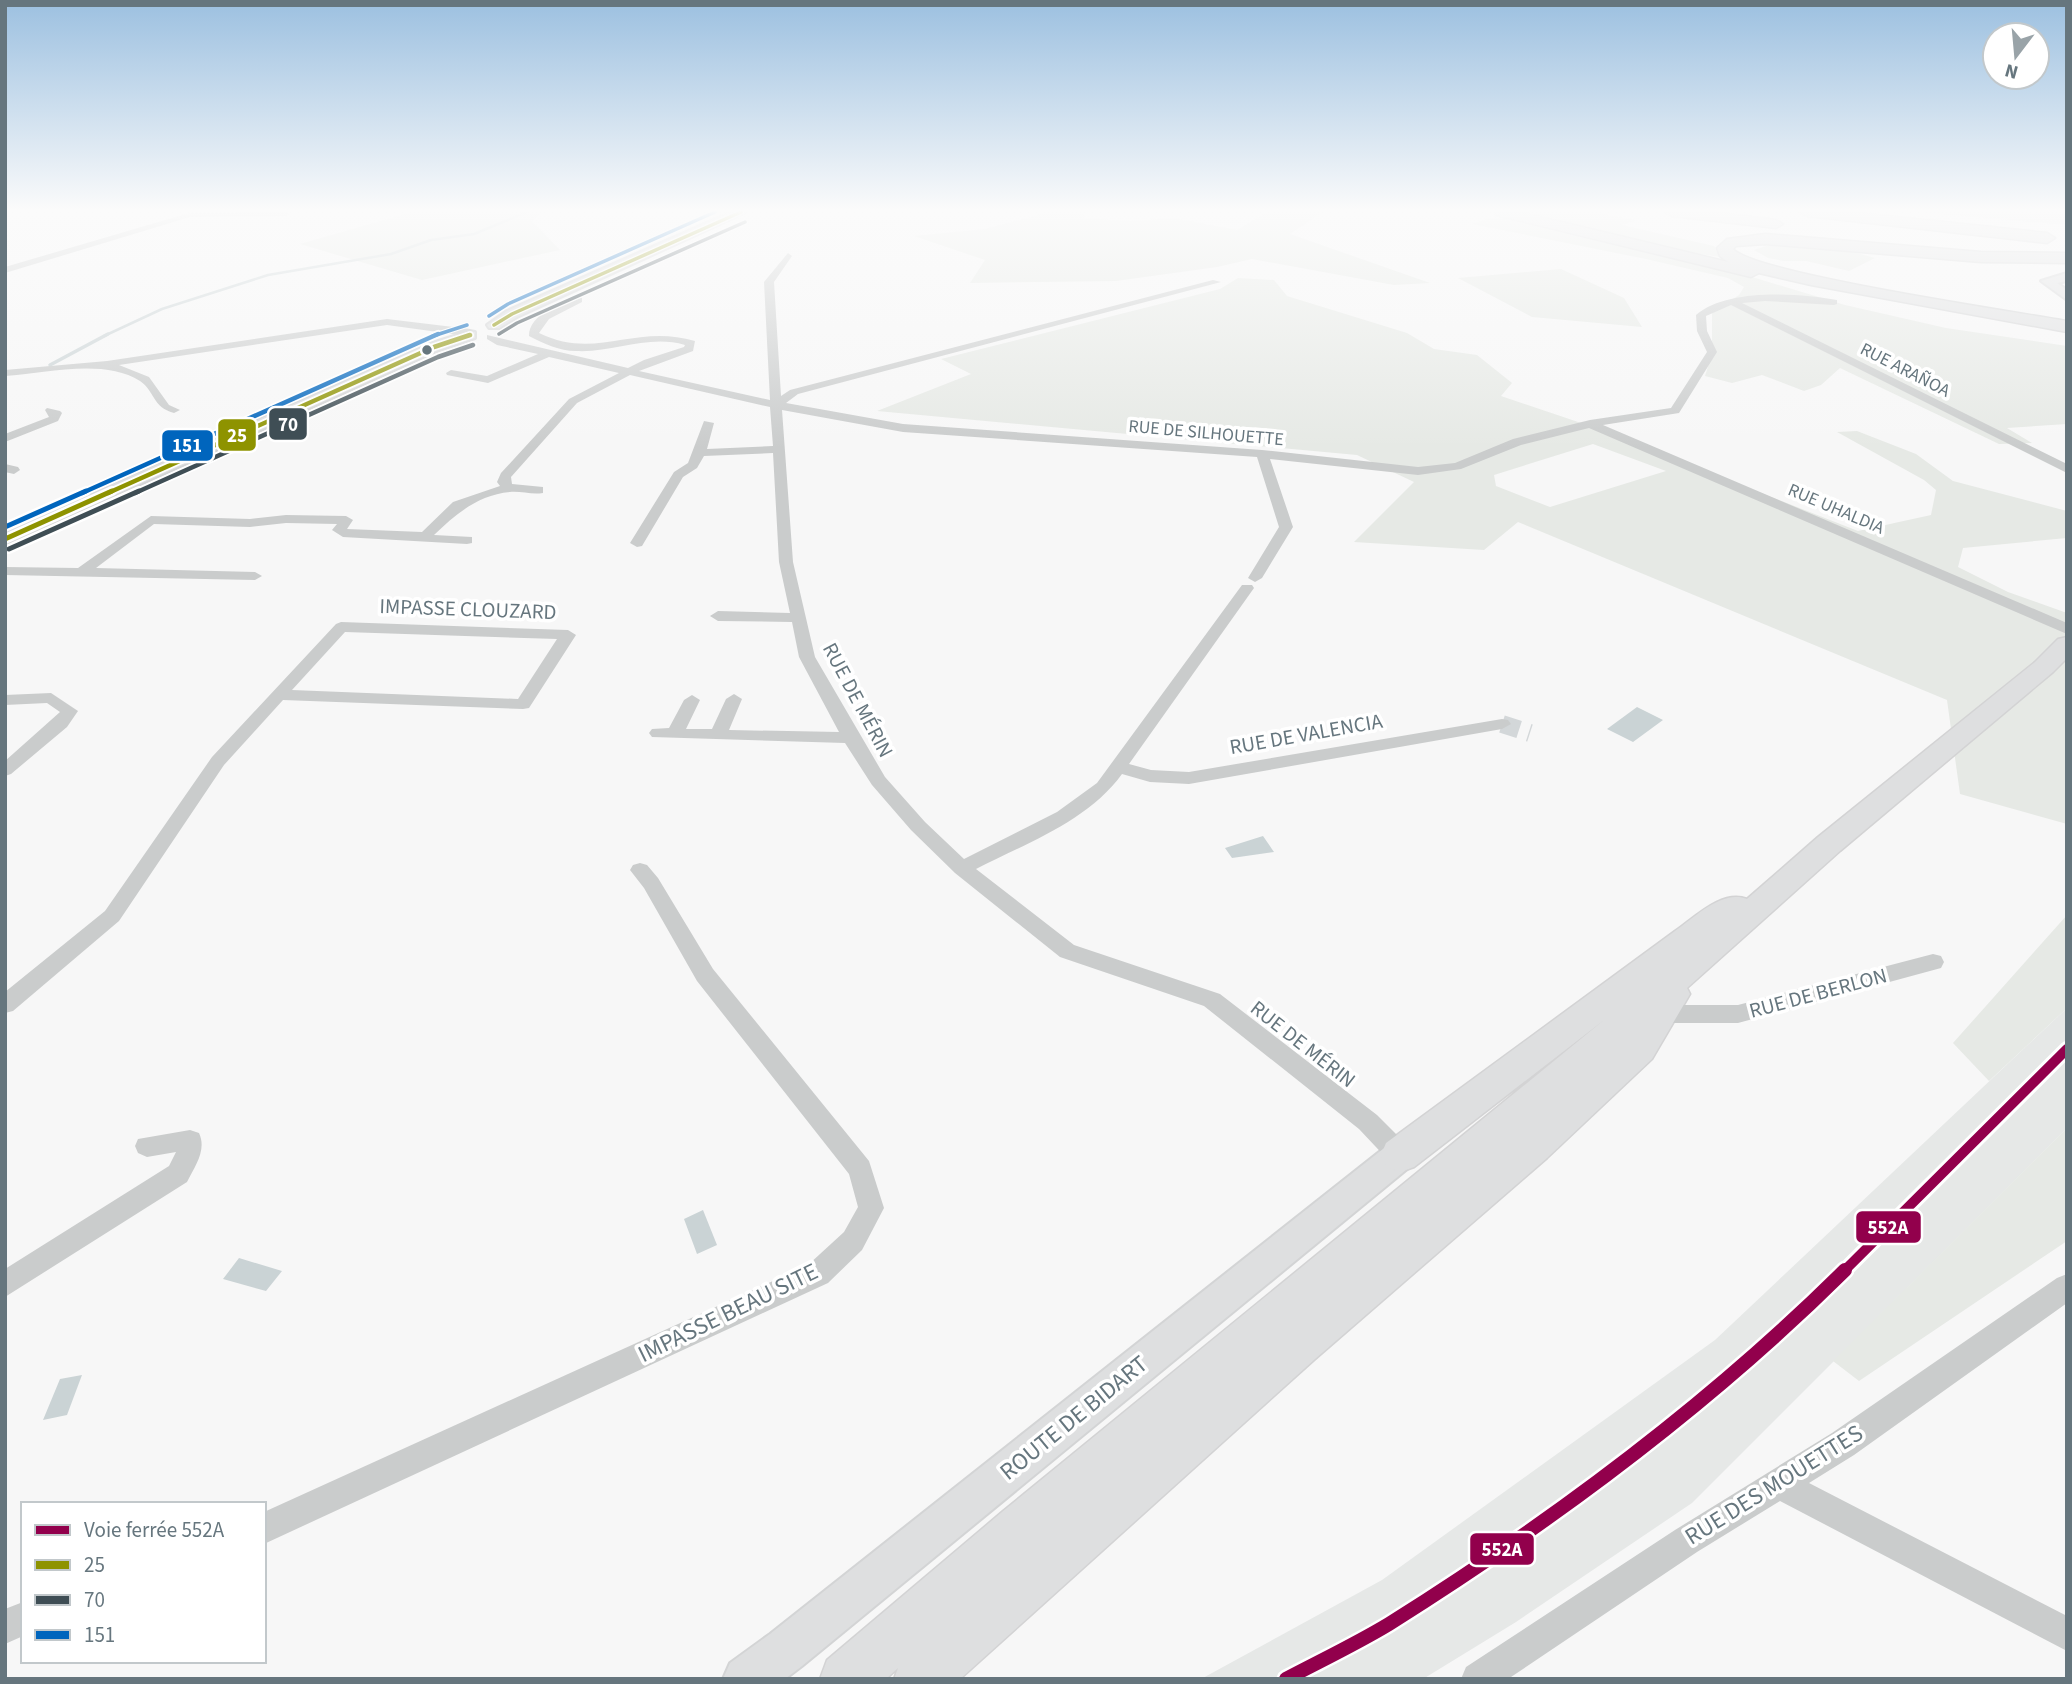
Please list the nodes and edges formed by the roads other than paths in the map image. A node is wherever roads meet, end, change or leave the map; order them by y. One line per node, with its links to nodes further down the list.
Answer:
1 (565, 291): 10 (main road)
2 (769, 291): 19 (street, RUE DE MÉRIN)
3 (1183, 291): 19 (street)
4 (1832, 291): 11 (highway)
5 (1869, 291): 9 (highway)
6 (579, 300): 13 (street)
7 (1728, 300): 8 (street); 23 (street, RUE DE SILHOUETTE); 28 (street, RUE ARAÑOA)
8 (1834, 302)
9 (2067, 327)
10 (492, 331): 12 (main road); 14 (street, RUE DE SILHOUETTE)
11 (2067, 333)
12 (470, 334): 15 (street); 32 (main road)
13 (563, 346): 14 (street); 16 (street)
14 (549, 354): 16 (street, RUE DE SILHOUETTE); 18 (street)
15 (107, 365): 17 (street); 21 (street)
16 (630, 372): 19 (street, RUE DE SILHOUETTE); 29 (street)
17 (5, 373)
18 (451, 373)
19 (776, 405): 25 (street, RUE DE MÉRIN); 27 (street, RUE DE SILHOUETTE)
20 (51, 410): 24 (street)
21 (174, 410)
22 (708, 423): 26 (street)
23 (1590, 424): 27 (street, RUE DE SILHOUETTE); 40 (street, RUE UHALDIA)
24 (5, 438)
25 (779, 449): 26 (street); 39 (street, RUE DE MÉRIN)
26 (700, 453): 34 (street)
27 (1262, 454): 49 (street)
28 (2067, 469)
29 (508, 488): 30 (street); 31 (street)
30 (538, 491)
31 (425, 536): 33 (street); 36 (street)
32 (5, 540)
33 (467, 540)
34 (637, 543)
35 (5, 571): 36 (street)
36 (81, 573): 37 (street)
37 (255, 576)
38 (718, 616): 39 (street)
39 (799, 618): 48 (street, RUE DE MÉRIN)
40 (2067, 629)
41 (2067, 644): 51 (main road)
42 (279, 695): 42 (street, IMPASSE CLOUZARD); 56 (street, IMPASSE CLOUZARD)
43 (734, 699): 47 (street)
44 (5, 700): 50 (street)
45 (692, 700): 47 (street)
46 (1502, 724): 49 (street, RUE DE VALENCIA)
47 (718, 736): 48 (street)
48 (851, 738): 52 (street, RUE DE MÉRIN)
49 (1119, 767): 52 (street)
50 (5, 770)
51 (1829, 844): 54 (main road); 59 (main road)
52 (962, 869): 59 (street, RUE DE MÉRIN)
53 (640, 870): 63 (street, IMPASSE BEAU SITE)
54 (1696, 962): 57 (main road); 68 (main road)
55 (1933, 962): 57 (street, RUE DE BERLON)
56 (5, 1004)
57 (1659, 1014): 69 (main road)
58 (147, 1146): 60 (street)
59 (1400, 1154): 67 (main road, ROUTE DE BIDART)
60 (5, 1284)
61 (2067, 1287): 62 (street, RUE DES MOUETTES)
62 (1778, 1483): 66 (street); 70 (street, RUE DES MOUETTES)
63 (266, 1527)
64 (21, 1619): 65 (street)
65 (5, 1628)
66 (2067, 1634)
67 (746, 1679)
68 (846, 1679)
69 (920, 1679)
70 (1478, 1679)

